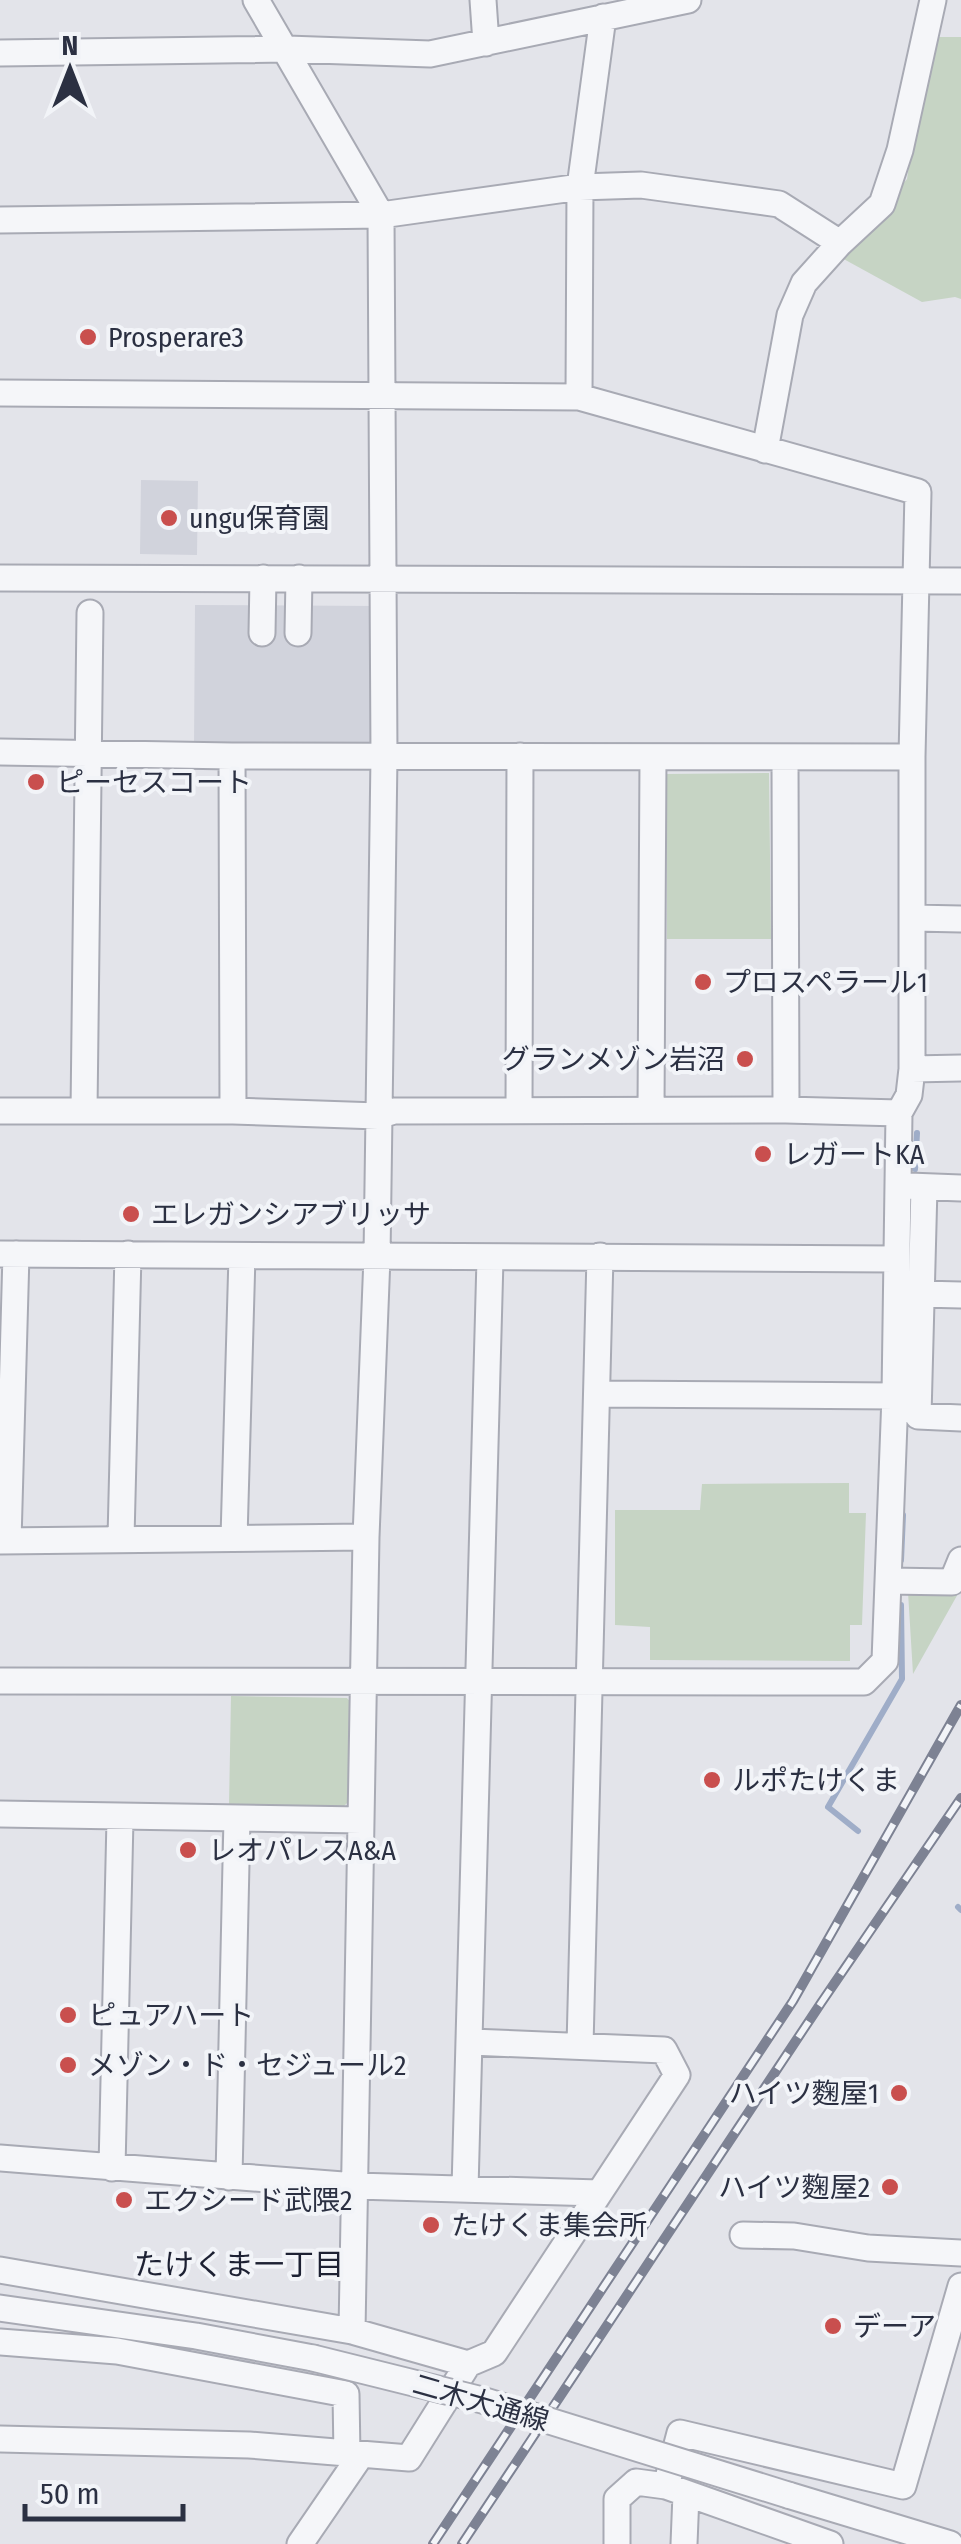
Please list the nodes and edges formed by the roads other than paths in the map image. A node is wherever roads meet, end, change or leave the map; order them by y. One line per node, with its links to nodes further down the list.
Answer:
1 (256, 0): 7 (street)
2 (483, 0): 6 (street)
3 (688, 0): 5 (street)
4 (933, 0): 12 (street)
5 (603, 16): 6 (street); 9 (street)
6 (486, 43): 7 (street)
7 (288, 49): 8 (street); 10 (street)
8 (0, 53)
9 (580, 188): 10 (street); 12 (street); 15 (street)
10 (381, 215): 11 (street); 14 (street)
11 (0, 220)
12 (840, 243): 16 (street)
13 (0, 393): 14 (street)
14 (383, 397): 15 (street); 20 (street)
15 (579, 397): 16 (street)
16 (764, 450): 21 (street)
17 (0, 578): 18 (street)
18 (263, 578): 19 (street); 24 (street)
19 (299, 578): 20 (street); 25 (street)
20 (383, 578): 21 (street); 29 (street)
21 (916, 580): 22 (street); 31 (street)
22 (961, 581)
23 (90, 613): 27 (street)
24 (262, 633)
25 (298, 633)
26 (0, 752): 27 (street)
27 (89, 755): 28 (street); 41 (street)
28 (232, 756): 29 (street); 42 (street)
29 (384, 756): 30 (street); 45 (street)
30 (520, 756): 32 (street); 38 (street)
31 (912, 757): 33 (street); 34 (street)
32 (653, 758): 33 (street); 39 (street)
33 (785, 758): 40 (street)
34 (914, 918): 35 (street); 37 (street)
35 (961, 919)
36 (961, 1068): 37 (street)
37 (912, 1069): 44 (street)
38 (519, 1110): 39 (street); 45 (street)
39 (651, 1110): 40 (street)
40 (786, 1110): 44 (street)
41 (84, 1111): 42 (street); 43 (street)
42 (232, 1111): 45 (street)
43 (0, 1112)
44 (899, 1113): 46 (street)
45 (378, 1116): 52 (street)
46 (911, 1186): 47 (street); 54 (street); 55 (street)
47 (961, 1188)
48 (8, 1254): 49 (street); 63 (street)
49 (128, 1254): 50 (street); 60 (street)
50 (242, 1256): 52 (street); 61 (street)
51 (600, 1256): 53 (street); 54 (street); 57 (street)
52 (377, 1257): 53 (street); 62 (street)
53 (490, 1258): 68 (street)
54 (895, 1259): 58 (street)
55 (921, 1294): 56 (street); 59 (street)
56 (961, 1295)
57 (598, 1394): 58 (street); 69 (street)
58 (895, 1396): 65 (street)
59 (961, 1418)
60 (122, 1538): 61 (street); 63 (street)
61 (234, 1538): 62 (street)
62 (366, 1538): 66 (street)
63 (4, 1541)
64 (961, 1560): 65 (street)
65 (889, 1581): 69 (street)
66 (365, 1680): 67 (street); 68 (street); 73 (street)
67 (0, 1681)
68 (480, 1682): 69 (street); 74 (street)
69 (589, 1682): 75 (street)
70 (0, 1814): 71 (street)
71 (120, 1818): 72 (street); 77 (street)
72 (237, 1818): 73 (street); 78 (street)
73 (361, 1820): 79 (street)
74 (471, 2042): 75 (street); 80 (street)
75 (580, 2046): 81 (street)
76 (0, 2158): 77 (street)
77 (112, 2168): 78 (street)
78 (229, 2178): 79 (street)
79 (356, 2186): 80 (street); 87 (street)
80 (465, 2189): 81 (street)
81 (599, 2193): 89 (street)
82 (743, 2234): 83 (street)
83 (961, 2253)
84 (0, 2270): 87 (street)
85 (961, 2286): 92 (street)
86 (0, 2308): 97 (street, 二木大通線, bridge)
87 (352, 2331): 89 (street)
88 (0, 2342): 91 (street)
89 (468, 2364): 91 (street)
90 (0, 2439): 91 (street)
91 (354, 2455): 93 (street)
92 (676, 2490): 94 (street); 95 (street); 96 (street)
93 (300, 2544)
94 (616, 2544)
95 (684, 2544)
96 (830, 2544)
97 (950, 2544)

